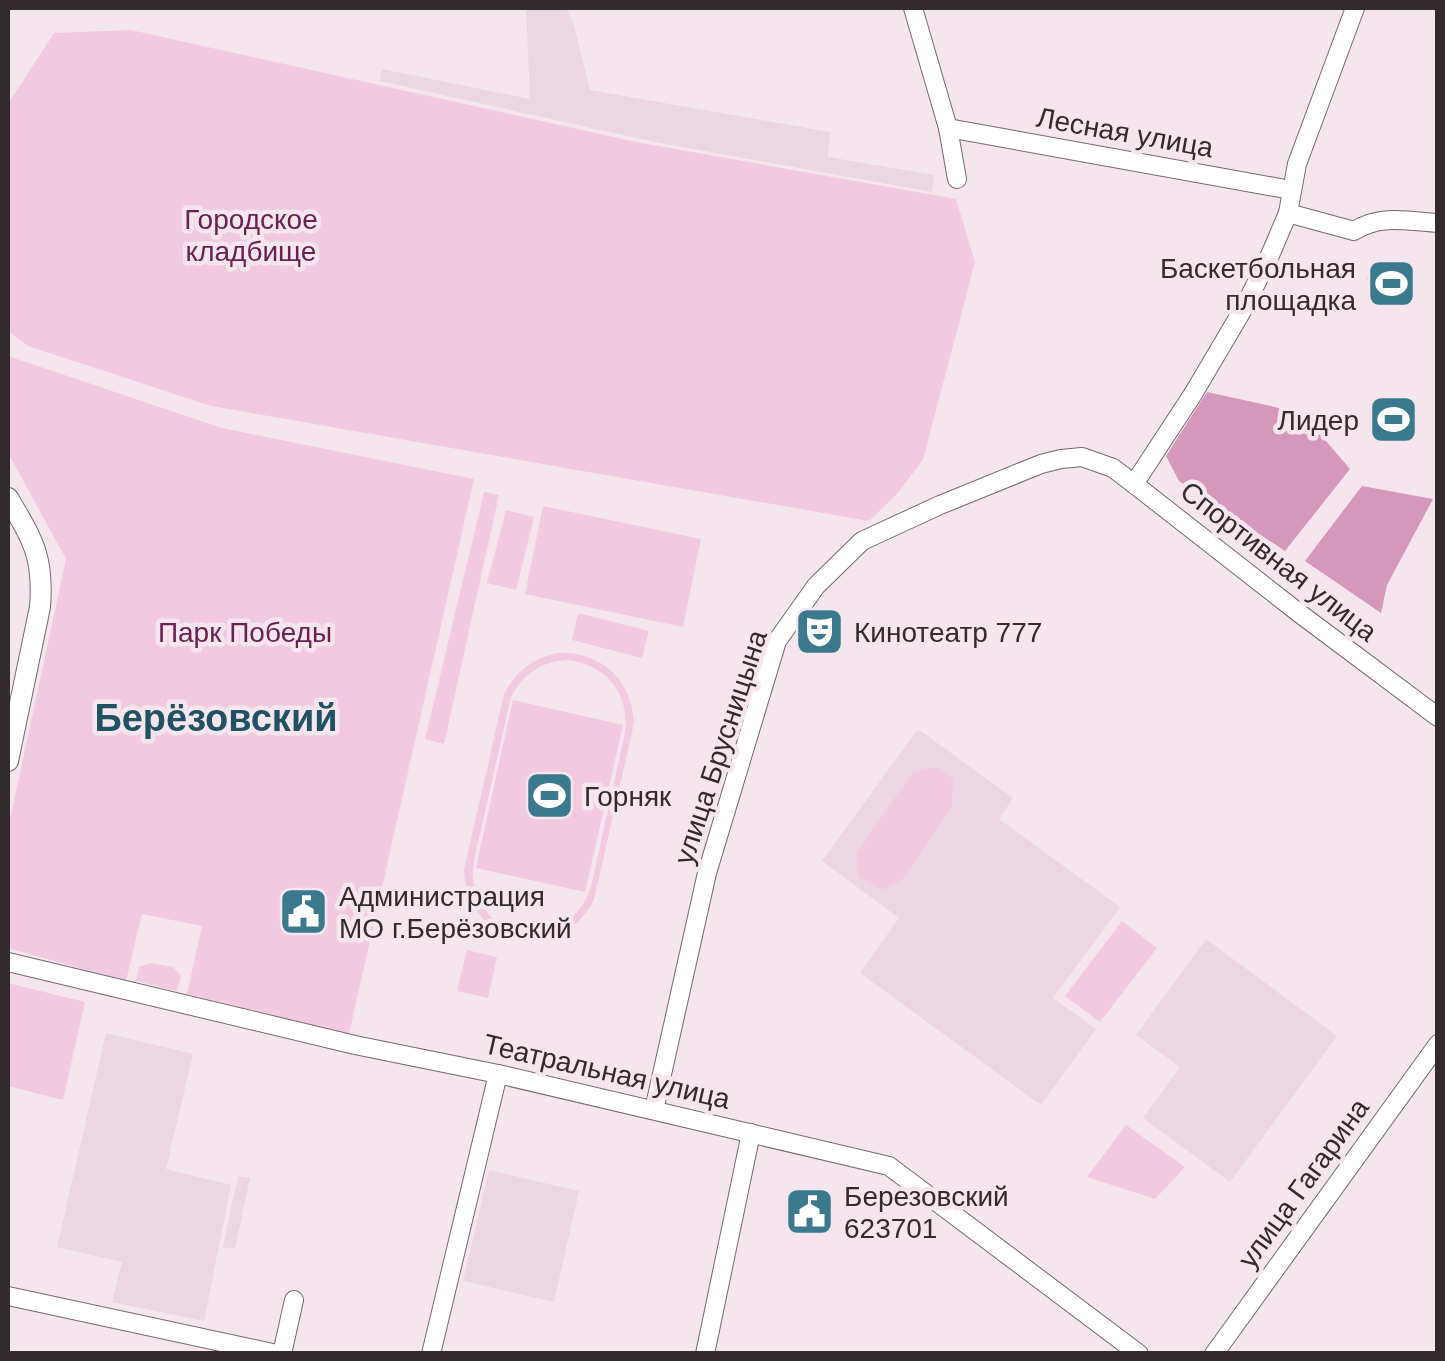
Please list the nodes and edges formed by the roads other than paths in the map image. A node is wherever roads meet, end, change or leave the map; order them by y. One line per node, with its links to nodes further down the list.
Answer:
1 (913, 8): 3 (street)
2 (1355, 8): 5 (street)
3 (948, 128): 4 (street); 5 (street, Лесная улица)
4 (957, 180)
5 (1291, 190): 6 (street)
6 (1288, 213): 7 (street); 9 (street)
7 (1438, 223)
8 (1082, 457): 9 (street, Спортивная улица); 16 (street, улица Брусницына)
9 (1134, 484): 11 (street, Спортивная улица)
10 (8, 498): 12 (main road)
11 (1438, 717)
12 (8, 761)
13 (8, 962): 15 (street, Театральная улица)
14 (1438, 1044): 24 (street, улица Гагарина)
15 (498, 1074): 16 (street, Театральная улица); 21 (street)
16 (654, 1110): 17 (street, Театральная улица)
17 (751, 1133): 22 (street); 23 (street, Театральная улица)
18 (8, 1296): 20 (street)
19 (294, 1300): 20 (street)
20 (280, 1354)
21 (431, 1354)
22 (706, 1354)
23 (1139, 1354)
24 (1214, 1354)

